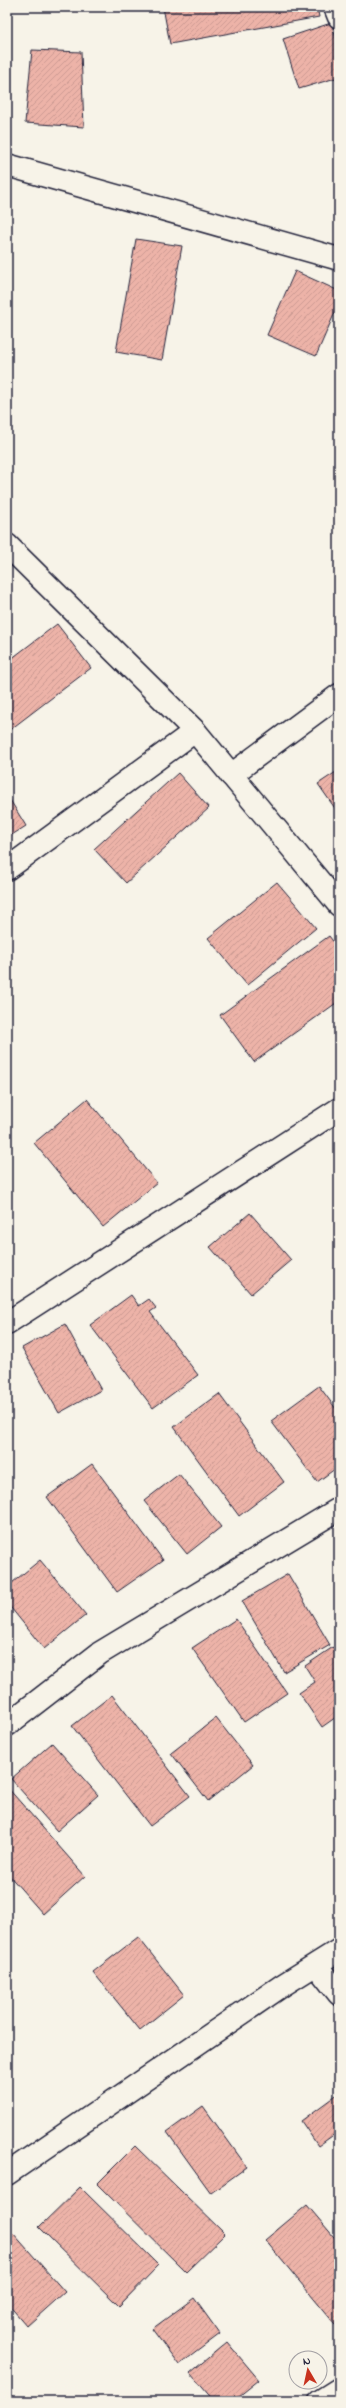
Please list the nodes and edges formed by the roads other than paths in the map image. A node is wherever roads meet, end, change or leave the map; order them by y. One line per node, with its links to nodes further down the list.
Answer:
1 (335, 7): 2 (street)
2 (339, 17)
3 (7, 165): 4 (street)
4 (339, 259)
5 (7, 545): 7 (street)
6 (339, 694): 8 (street)
7 (195, 731): 8 (street); 9 (street)
8 (231, 774): 10 (street)
9 (7, 869)
10 (339, 905)
11 (339, 1109): 12 (street)
12 (7, 1323)
13 (339, 1510): 14 (street)
14 (7, 1724)
15 (339, 1950): 16 (street)
16 (316, 1965): 17 (street); 18 (street)
17 (339, 1994)
18 (7, 2174)
19 (339, 2389): 20 (street)
20 (320, 2401)

